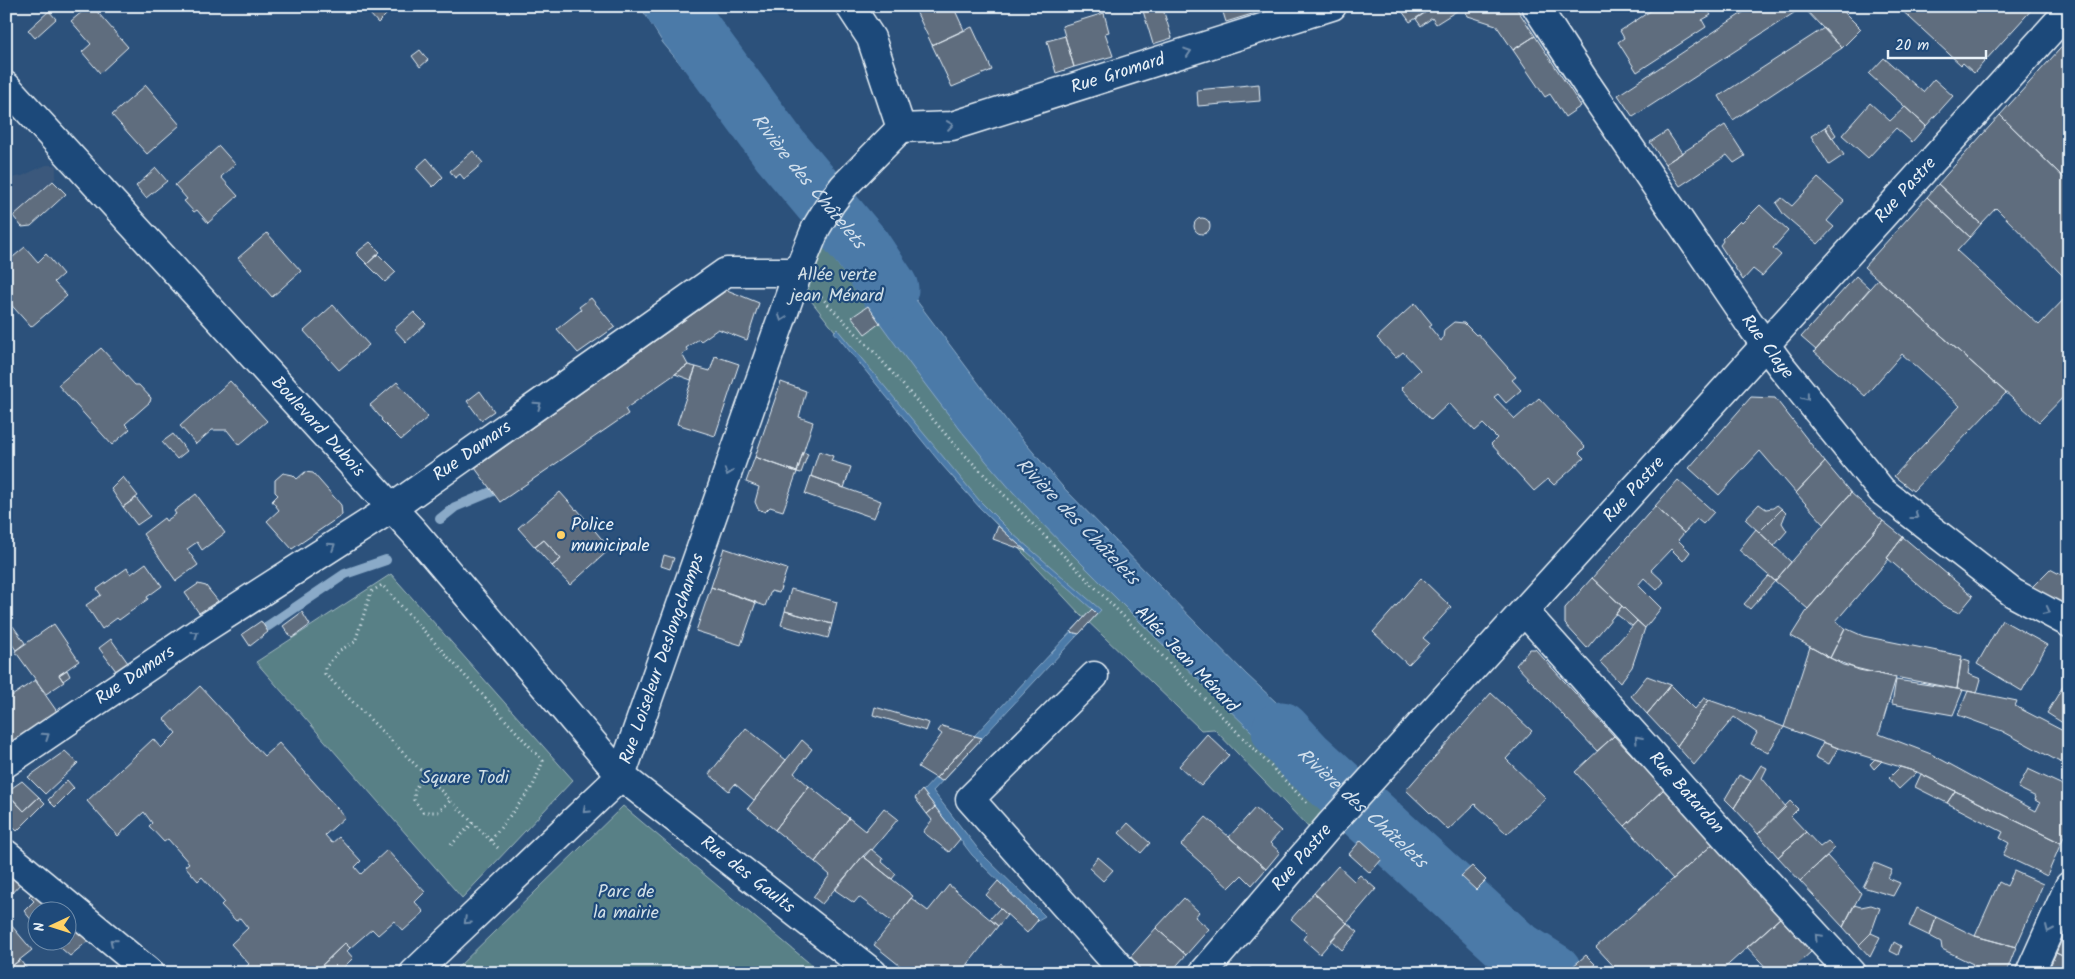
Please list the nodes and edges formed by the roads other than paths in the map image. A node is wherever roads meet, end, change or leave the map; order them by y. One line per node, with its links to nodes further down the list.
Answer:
1 (850, 6): 6 (street)
2 (1332, 6): 6 (street, Rue Gromard, one-way to 2)
3 (1536, 6): 8 (street, Rue Claye)
4 (2069, 10): 8 (street, Rue Pastre)
5 (6, 86): 9 (street, Boulevard Dubois)
6 (901, 128): 7 (street)
7 (798, 272): 9 (street, Rue Damars, one-way to 7); 14 (street, Rue Loiseleur Deslongchamps, one-way to 14)
8 (1766, 344): 10 (street, Rue Pastre); 11 (street, Rue Claye, one-way to 11)
9 (392, 508): 13 (street, Rue Damars, one-way to 9); 14 (street, Boulevard Dubois)
10 (1524, 611): 21 (street, Rue Pastre); 22 (street, Rue Batardon, one-way to 10)
11 (2069, 623)
12 (1094, 676): 20 (street)
13 (6, 763)
14 (621, 776): 18 (street, Rue Loiseleur Deslongchamps, one-way to 18); 19 (street, Rue des Gaults)
15 (6, 854): 17 (street, one-way to 15)
16 (2069, 886): 23 (street, one-way to 23)
17 (150, 973)
18 (414, 973)
19 (873, 973)
20 (1125, 973)
21 (1203, 973)
22 (1851, 973)
23 (2030, 973)

